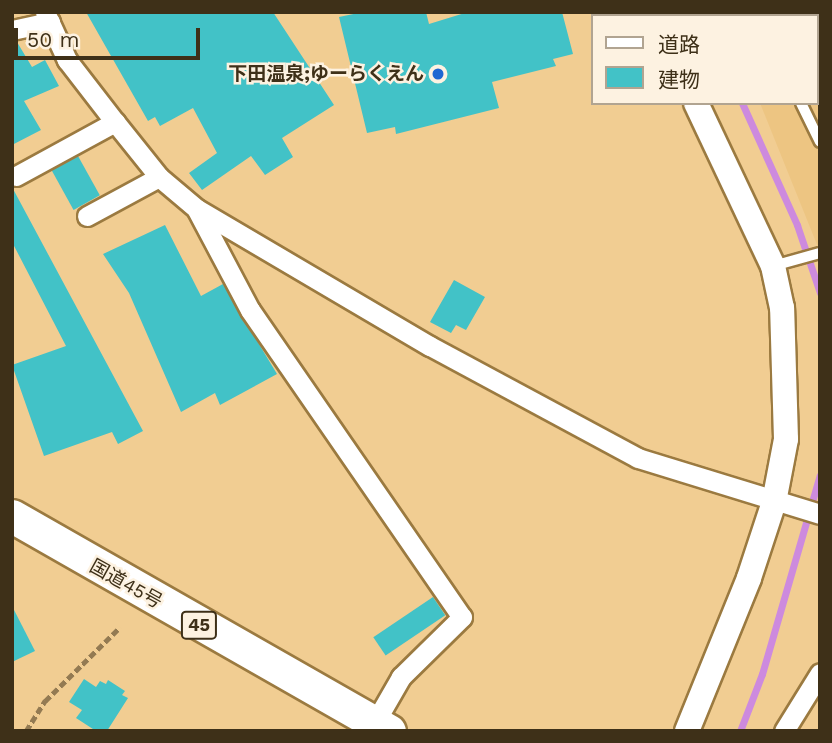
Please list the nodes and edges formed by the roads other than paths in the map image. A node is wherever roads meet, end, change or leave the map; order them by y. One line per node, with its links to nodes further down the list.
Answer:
1 (48, 17): 2 (street); 5 (street)
2 (12, 30)
3 (697, 105): 12 (street)
4 (802, 105): 6 (lane)
5 (115, 122): 7 (street); 8 (street)
6 (820, 142)
7 (16, 176)
8 (159, 177): 9 (street); 10 (street)
9 (197, 209): 13 (street); 17 (street)
10 (88, 216)
11 (820, 253): 12 (lane)
12 (773, 266): 13 (street)
13 (774, 502): 14 (street); 18 (street)
14 (820, 514)
15 (12, 516): 17 (highway, 国道45号 / 45)
16 (820, 673): 19 (street)
17 (381, 727)
18 (687, 731)
19 (783, 731)

